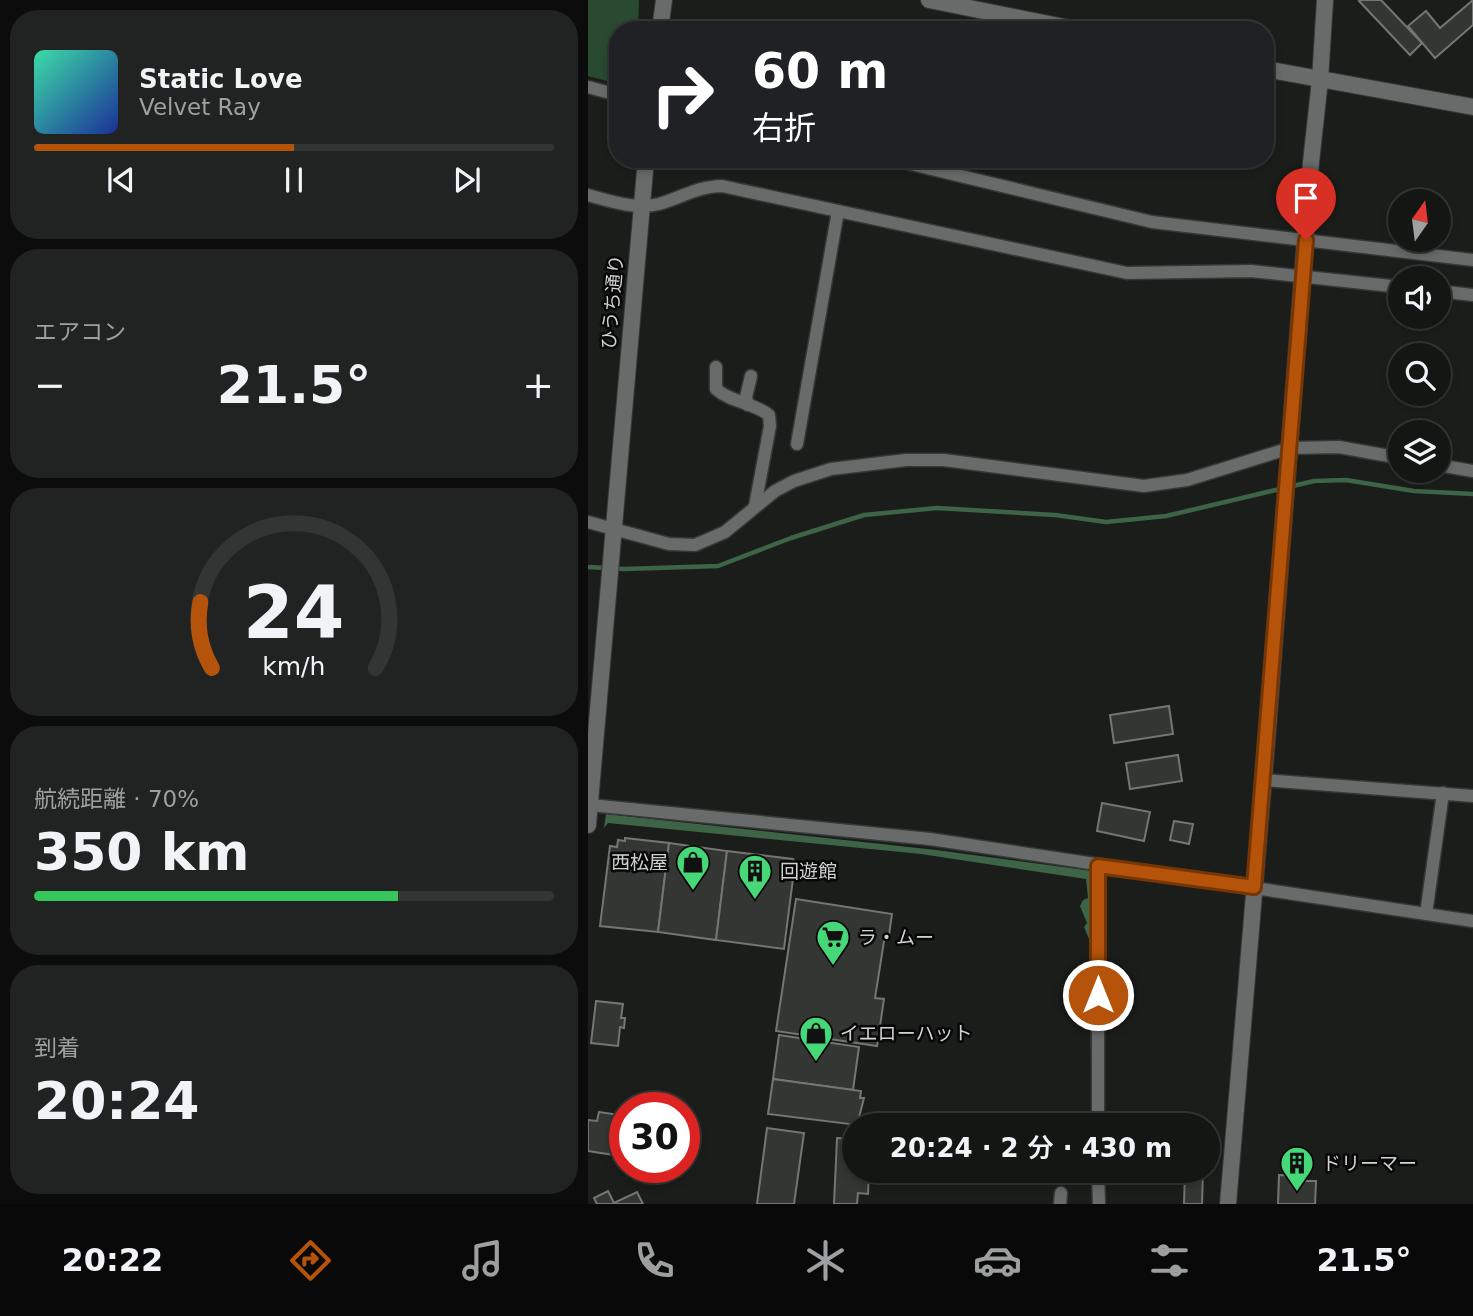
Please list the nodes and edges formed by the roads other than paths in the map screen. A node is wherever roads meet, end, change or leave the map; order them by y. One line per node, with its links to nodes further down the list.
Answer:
1 (664, 0): 4 (street)
2 (929, 0): 5 (street)
3 (1325, 0): 7 (street)
4 (661, 21)
5 (1034, 21)
6 (1274, 71): 7 (street)
7 (1320, 80): 10 (street); 16 (street)
8 (588, 87): 9 (street)
9 (609, 93)
10 (1473, 107)
11 (645, 168): 14 (street, ひうち通り)
12 (927, 168): 16 (street)
13 (588, 195): 14 (street)
14 (642, 206): 15 (street); 32 (street, ひうち通り)
15 (838, 211): 18 (street); 25 (street)
16 (1306, 240): 17 (street); 18 (street)
17 (1473, 260)
18 (1303, 276): 19 (street); 26 (street)
19 (1388, 286)
20 (1451, 292): 21 (street)
21 (1473, 295)
22 (716, 367): 24 (street)
23 (751, 376): 24 (street)
24 (748, 405): 30 (street)
25 (797, 444)
26 (1290, 448): 27 (street); 30 (street); 33 (street)
27 (1388, 456)
28 (1451, 467): 29 (street)
29 (1473, 471)
30 (755, 506): 32 (street)
31 (588, 522): 32 (street)
32 (612, 528): 36 (street, ひうち通り)
33 (1264, 780): 34 (street); 39 (street)
34 (1443, 793): 35 (street); 40 (street)
35 (1473, 796)
36 (590, 804): 37 (street, ひうち通り); 38 (street)
37 (588, 825)
38 (1098, 866): 39 (street); 42 (street)
39 (1254, 887): 40 (street); 45 (street)
40 (1426, 914): 41 (street)
41 (1473, 921)
42 (1098, 1113)
43 (1098, 1183): 44 (street)
44 (1099, 1204)
45 (1228, 1204)

